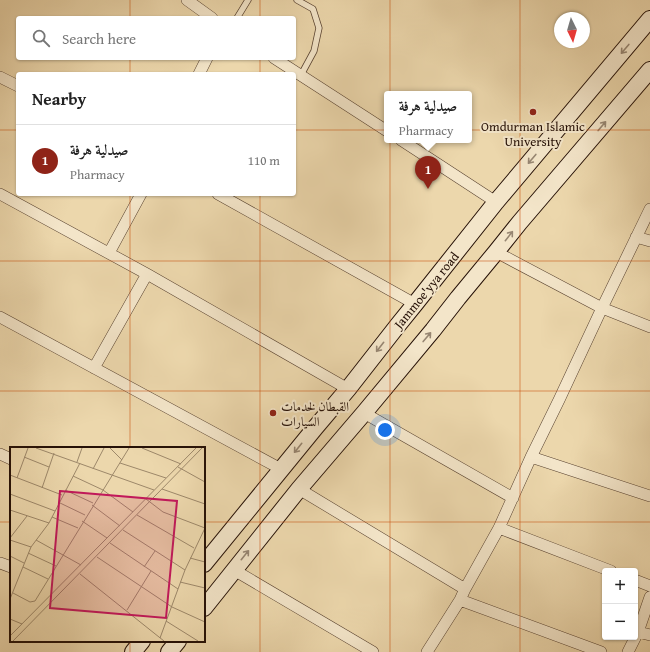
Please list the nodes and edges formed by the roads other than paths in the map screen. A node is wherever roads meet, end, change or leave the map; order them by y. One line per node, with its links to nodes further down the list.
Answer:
1 (187, 0): 4 (street)
2 (248, 0): 5 (lane)
3 (296, 0): 11 (lane)
4 (209, 16)
5 (237, 16)
6 (650, 19): 19 (main road, Jammoe'yya road, one-way to 19)
7 (206, 60): 10 (street)
8 (277, 60): 11 (street)
9 (650, 70): 23 (main road, one-way to 9)
10 (200, 72)
11 (301, 75): 14 (street)
12 (0, 77): 13 (street)
13 (16, 85)
14 (384, 129)
15 (406, 143): 19 (street)
16 (0, 194): 24 (street)
17 (140, 196): 24 (street)
18 (222, 196): 26 (street)
19 (496, 202): 26 (main road, Jammoe'yya road)
20 (650, 209): 21 (street)
21 (636, 237): 22 (street); 27 (street)
22 (650, 242)
23 (496, 252): 27 (street); 32 (main road, one-way to 23)
24 (109, 253): 25 (street)
25 (147, 274): 30 (street); 31 (street)
26 (415, 304): 31 (main road, Jammoe'yya road, one-way to 31)
27 (602, 308): 29 (street); 34 (street)
28 (0, 317): 30 (street)
29 (650, 327)
30 (94, 368): 36 (street)
31 (348, 389): 36 (main road, Jammoe'yya road, one-way to 36)
32 (364, 413): 37 (main road); 39 (street)
33 (0, 454): 35 (street)
34 (531, 457): 38 (street); 39 (street)
35 (10, 458)
36 (281, 469): 41 (main road, Jammoe'yya road)
37 (298, 489): 45 (main road, one-way to 37); 48 (street)
38 (650, 496)
39 (513, 498): 40 (street)
40 (499, 528): 44 (street); 48 (street)
41 (206, 558)
42 (0, 564): 43 (street)
43 (10, 567)
44 (603, 568)
45 (234, 570): 51 (main road); 57 (street)
46 (638, 581): 47 (street)
47 (650, 586)
48 (466, 589): 50 (street)
49 (650, 597): 52 (street)
50 (460, 600): 58 (street); 59 (street)
51 (205, 607)
52 (638, 632): 53 (street)
53 (650, 635)
54 (634, 640): 60 (street)
55 (141, 642): 56 (main road)
56 (133, 652)
57 (374, 652)
58 (427, 652)
59 (601, 652)
60 (628, 652)

